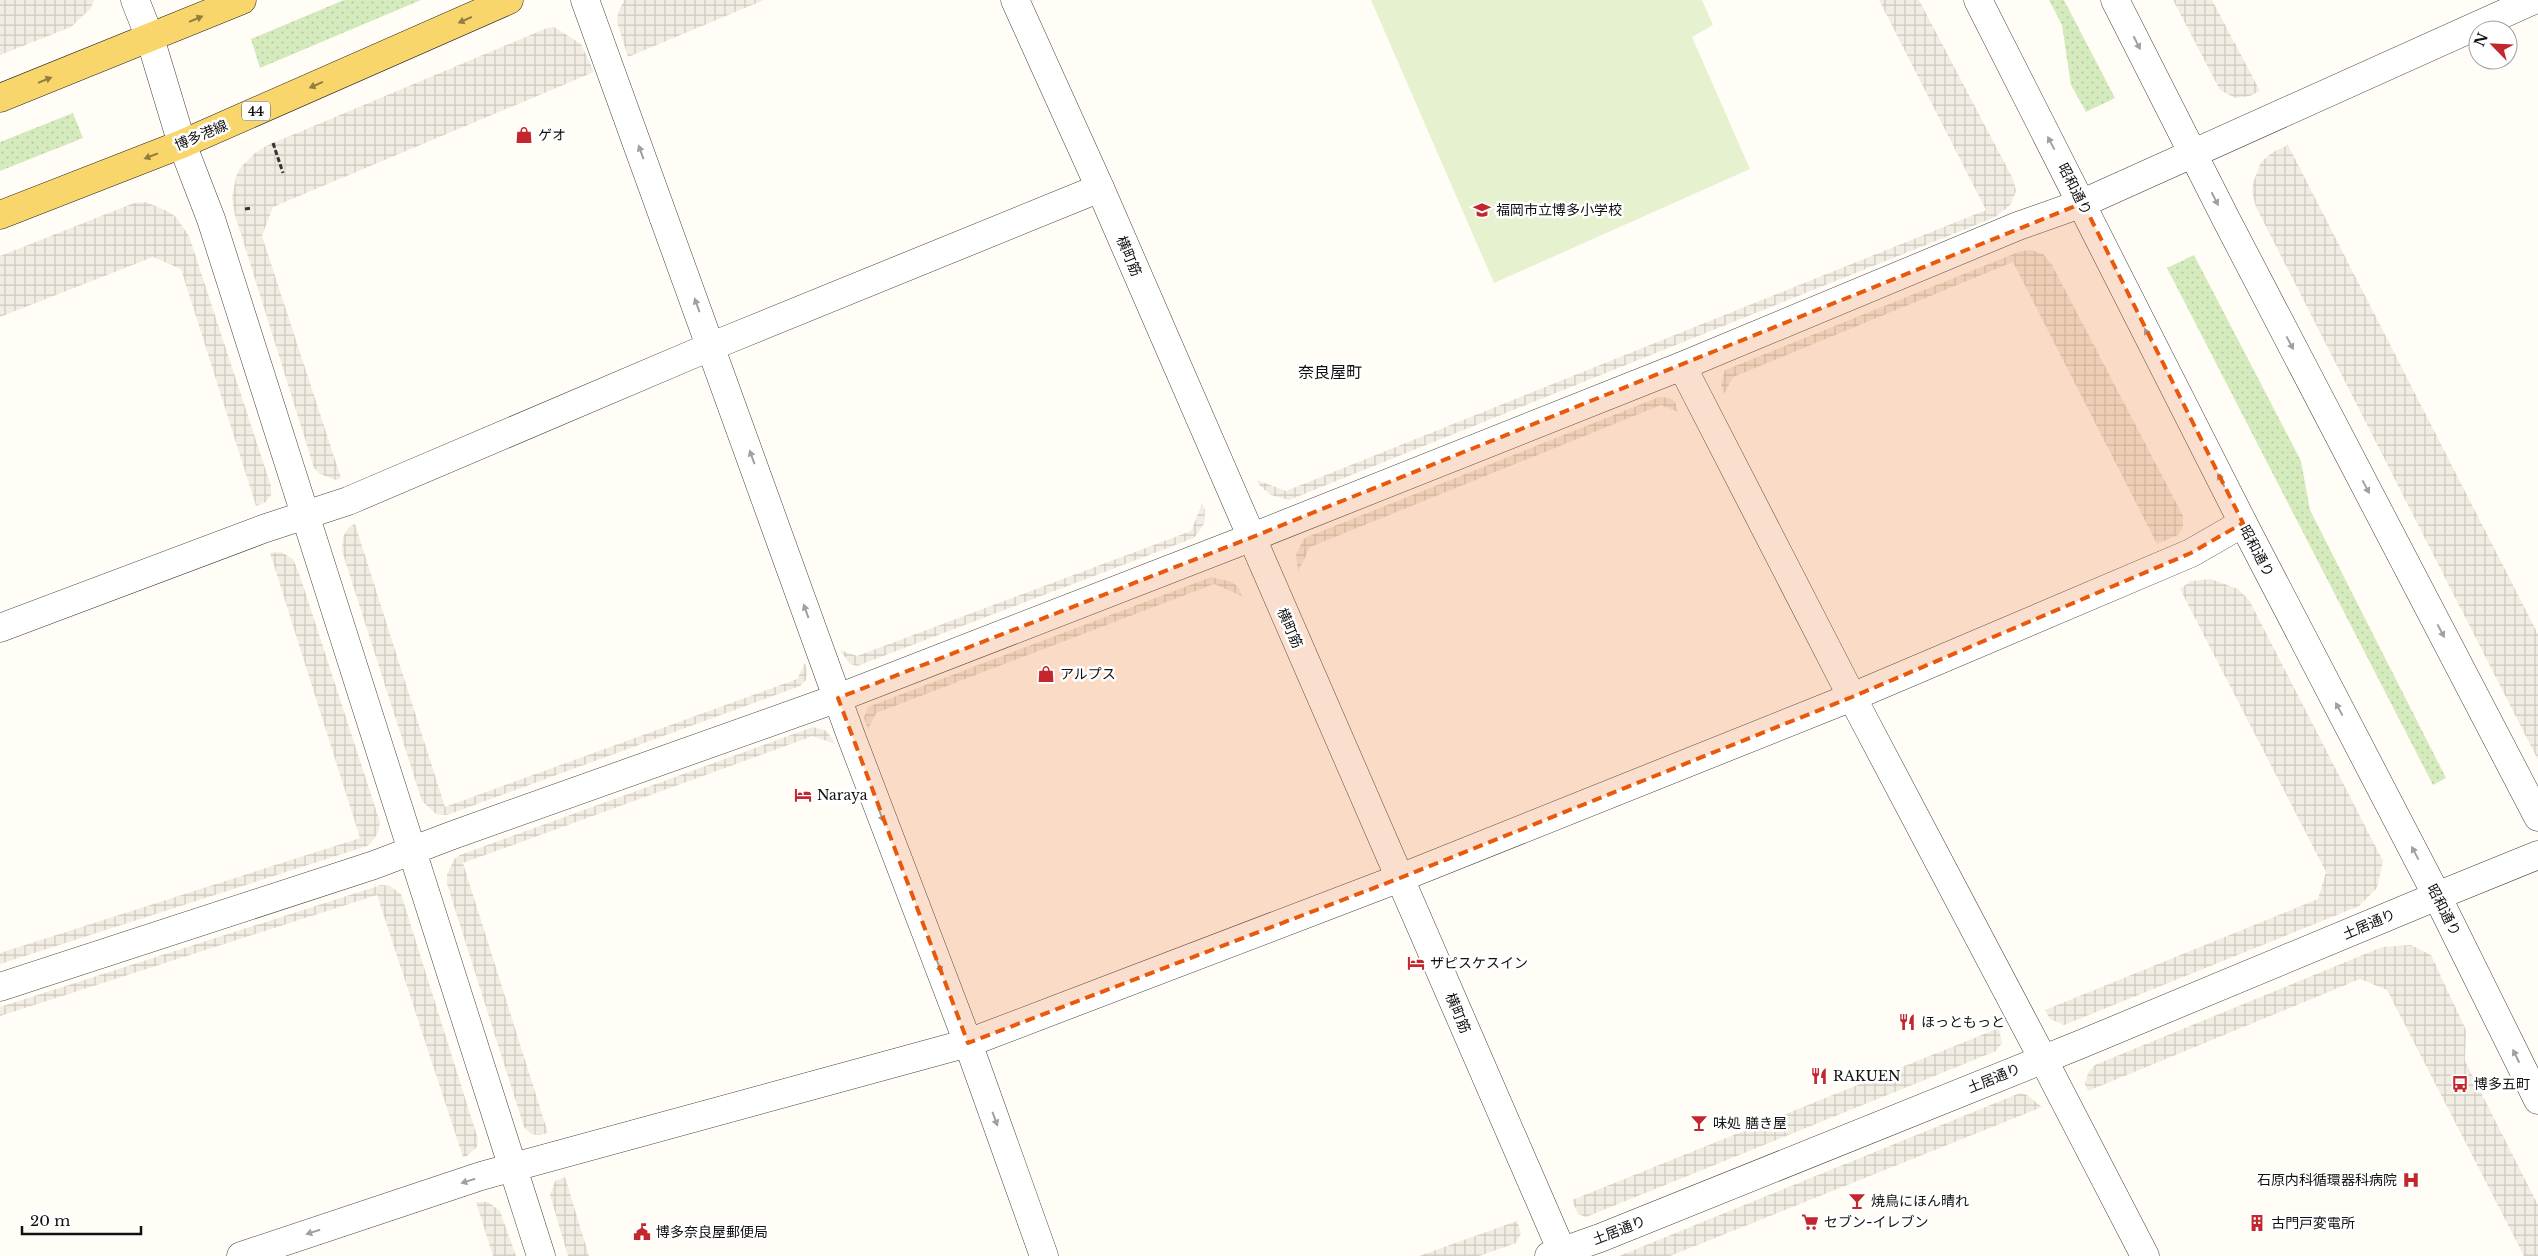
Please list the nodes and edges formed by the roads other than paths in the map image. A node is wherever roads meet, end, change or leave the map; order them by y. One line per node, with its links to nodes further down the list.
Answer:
1 (135, 0): 9 (street)
2 (242, 0): 9 (main road, one-way to 2)
3 (509, 0): 11 (main road, 博多港線 / 44, one-way to 11)
4 (585, 0): 16 (street, one-way to 4)
5 (1015, 0): 13 (street, 横町筋)
6 (1978, 0): 14 (street, 昭和通り, one-way to 6)
7 (2115, 0): 12 (street, one-way to 12)
8 (2534, 0): 12 (street)
9 (150, 38): 10 (main road, one-way to 9); 11 (street)
10 (0, 98)
11 (182, 144): 15 (main road, 博多港線 / 44, one-way to 15); 18 (street)
12 (2194, 155): 14 (street); 24 (street, one-way to 24)
13 (1100, 188): 16 (street); 20 (street, 横町筋)
14 (2083, 203): 17 (street); 19 (street, 昭和通り, one-way to 14)
15 (0, 215)
16 (712, 346): 18 (street); 23 (street, one-way to 16)
17 (1682, 366): 20 (street); 22 (street)
18 (305, 515): 21 (street); 25 (street)
19 (2243, 523): 22 (street); 28 (street, 昭和通り, one-way to 19)
20 (1250, 538): 23 (street); 27 (street, 横町筋)
21 (0, 628)
22 (1852, 696): 27 (street); 31 (street)
23 (838, 698): 25 (street); 30 (street, one-way to 30)
24 (2538, 817)
25 (413, 850): 29 (street); 33 (street)
26 (2538, 855): 28 (street, 土居通り)
27 (1400, 878): 30 (street); 34 (street, 横町筋)
28 (2437, 896): 31 (street, 土居通り); 32 (street, 昭和通り, one-way to 28)
29 (0, 987)
30 (968, 1043): 33 (street); 37 (street, one-way to 37)
31 (2043, 1058): 34 (street, 土居通り); 38 (street)
32 (2538, 1100)
33 (515, 1168): 35 (street, one-way to 35); 36 (street)
34 (1558, 1254)
35 (241, 1256)
36 (542, 1256)
37 (1044, 1256)
38 (2145, 1256)

